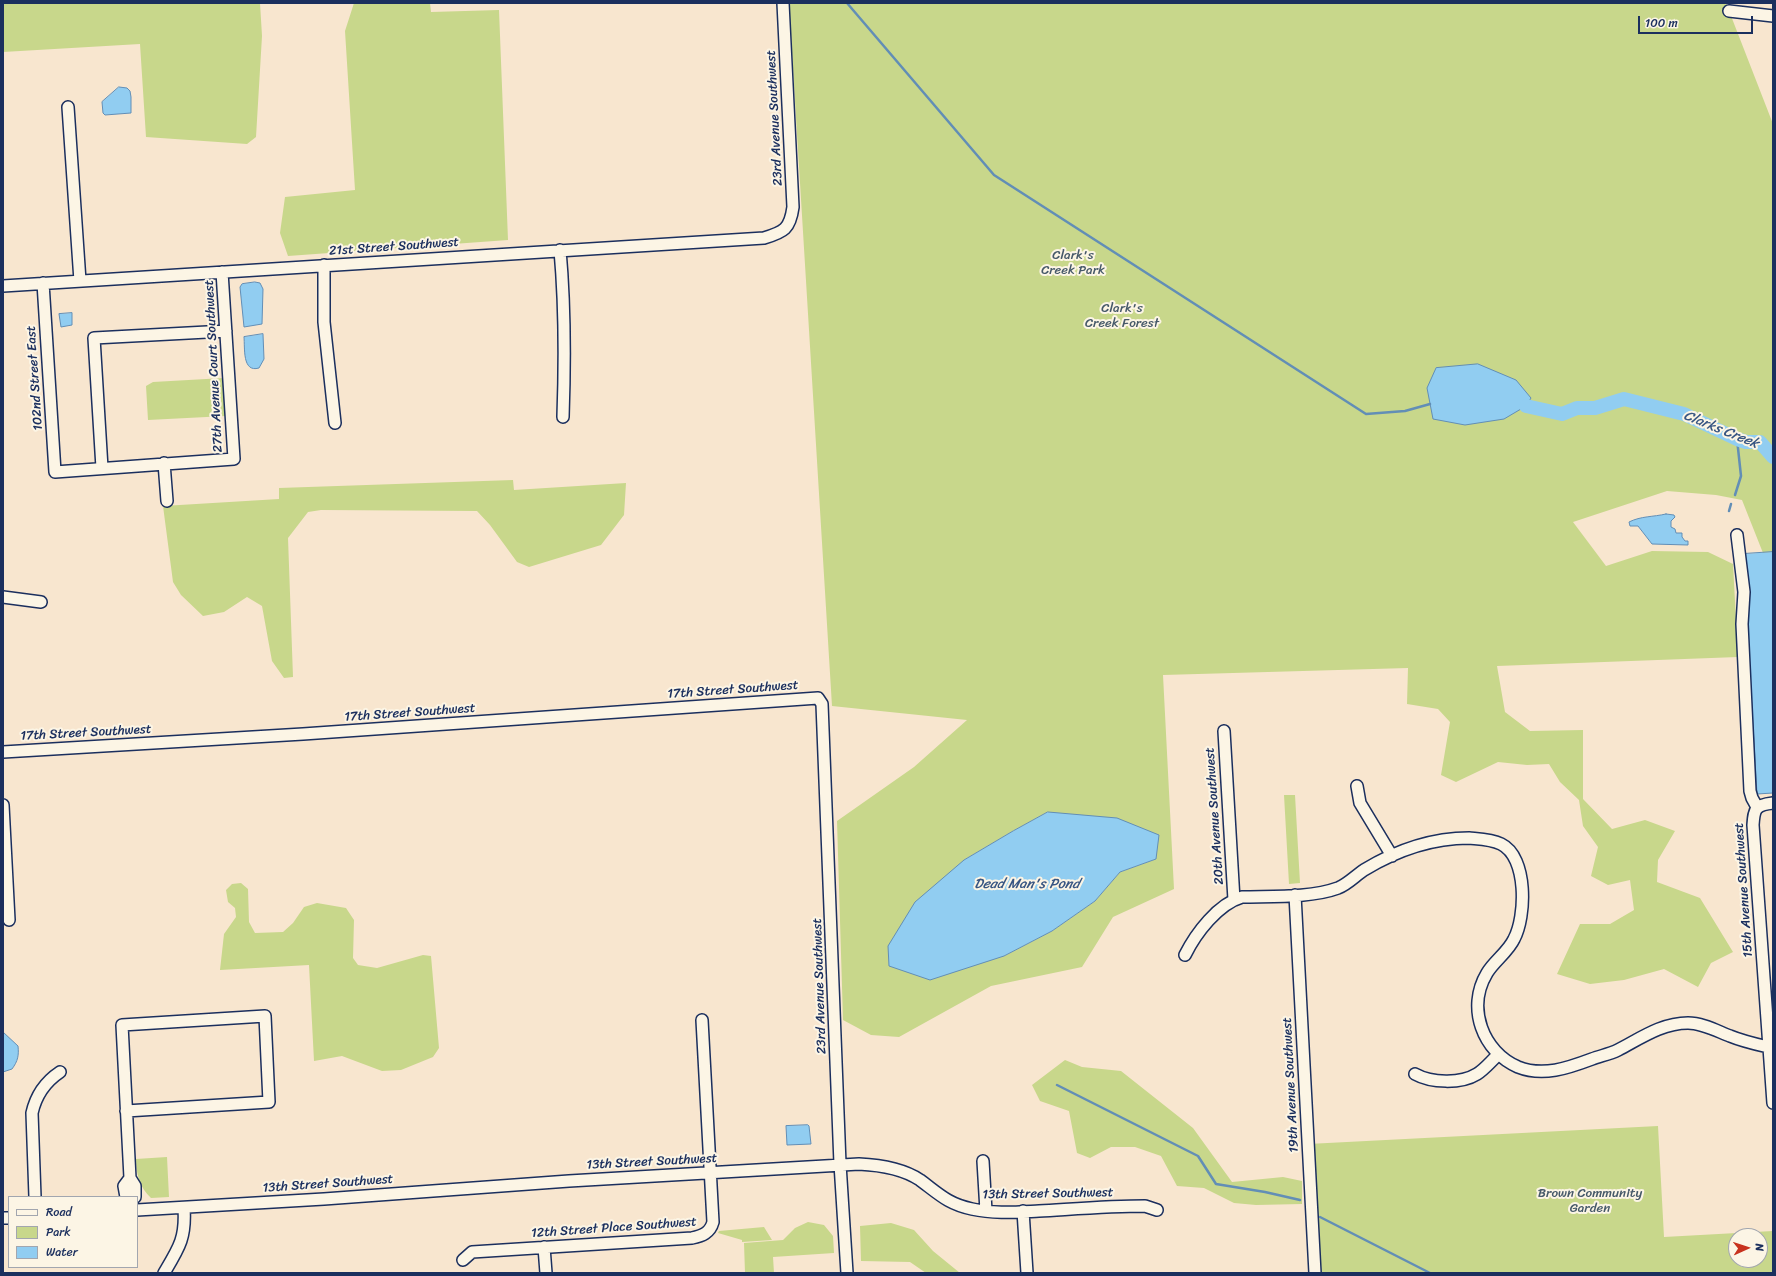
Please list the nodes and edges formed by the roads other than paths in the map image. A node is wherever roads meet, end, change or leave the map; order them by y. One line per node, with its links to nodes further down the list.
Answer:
1 (783, 3): 5 (street, 23rd Avenue Southwest)
2 (1729, 11): 3 (street)
3 (1773, 16)
4 (68, 107): 9 (street)
5 (785, 229): 6 (street, 21st Street Southwest)
6 (560, 250): 7 (street, 21st Street Southwest); 13 (street)
7 (324, 265): 8 (street, 21st Street Southwest); 14 (street)
8 (222, 272): 9 (street, 21st Street Southwest); 12 (street, 27th Avenue Court Southwest)
9 (80, 281): 10 (street, 21st Street Southwest)
10 (42, 283): 11 (street, 21st Street Southwest); 16 (street, 102nd Street East)
11 (3, 286)
12 (226, 331): 15 (street, 27th Avenue Court Southwest); 16 (street)
13 (563, 417)
14 (335, 423)
15 (164, 463): 16 (street); 17 (street)
16 (102, 468)
17 (167, 501)
18 (1737, 536): 27 (street, 15th Avenue Southwest)
19 (3, 597): 20 (street)
20 (41, 602)
21 (818, 698): 23 (street, 17th Street Southwest); 41 (street, 23rd Avenue Southwest)
22 (1224, 731): 30 (street, 20th Avenue Southwest)
23 (3, 752)
24 (1357, 786): 28 (street)
25 (1773, 803): 27 (street)
26 (3, 805): 31 (street)
27 (1758, 807): 34 (street, 15th Avenue Southwest)
28 (1392, 856): 29 (street); 35 (street)
29 (1295, 896): 30 (street); 58 (street, 19th Avenue Southwest)
30 (1234, 900): 32 (street)
31 (8, 920)
32 (1185, 954)
33 (702, 1020): 42 (street)
34 (1768, 1047): 35 (street); 38 (street, 15th Avenue Southwest)
35 (1498, 1055): 37 (street)
36 (60, 1072): 44 (street)
37 (1415, 1074)
38 (1773, 1103)
39 (126, 1111): 39 (street); 43 (street)
40 (983, 1161): 50 (street)
41 (840, 1164): 42 (street, 13th Street Southwest); 50 (street, 13th Street Southwest); 56 (street, 23rd Avenue Southwest)
42 (710, 1172): 47 (street, 13th Street Southwest); 52 (street, 12th Street Place Southwest)
43 (130, 1178): 45 (street); 46 (street)
44 (35, 1196)
45 (126, 1196)
46 (135, 1196)
47 (184, 1208): 48 (street, 13th Street Southwest); 54 (street)
48 (138, 1210)
49 (1157, 1210): 51 (street, 13th Street Southwest)
50 (986, 1211): 51 (street, 13th Street Southwest)
51 (1023, 1212): 57 (street)
52 (544, 1247): 53 (street, 12th Street Place Southwest); 55 (street)
53 (462, 1260)
54 (164, 1273)
55 (546, 1273)
56 (847, 1273)
57 (1027, 1273)
58 (1315, 1273)

